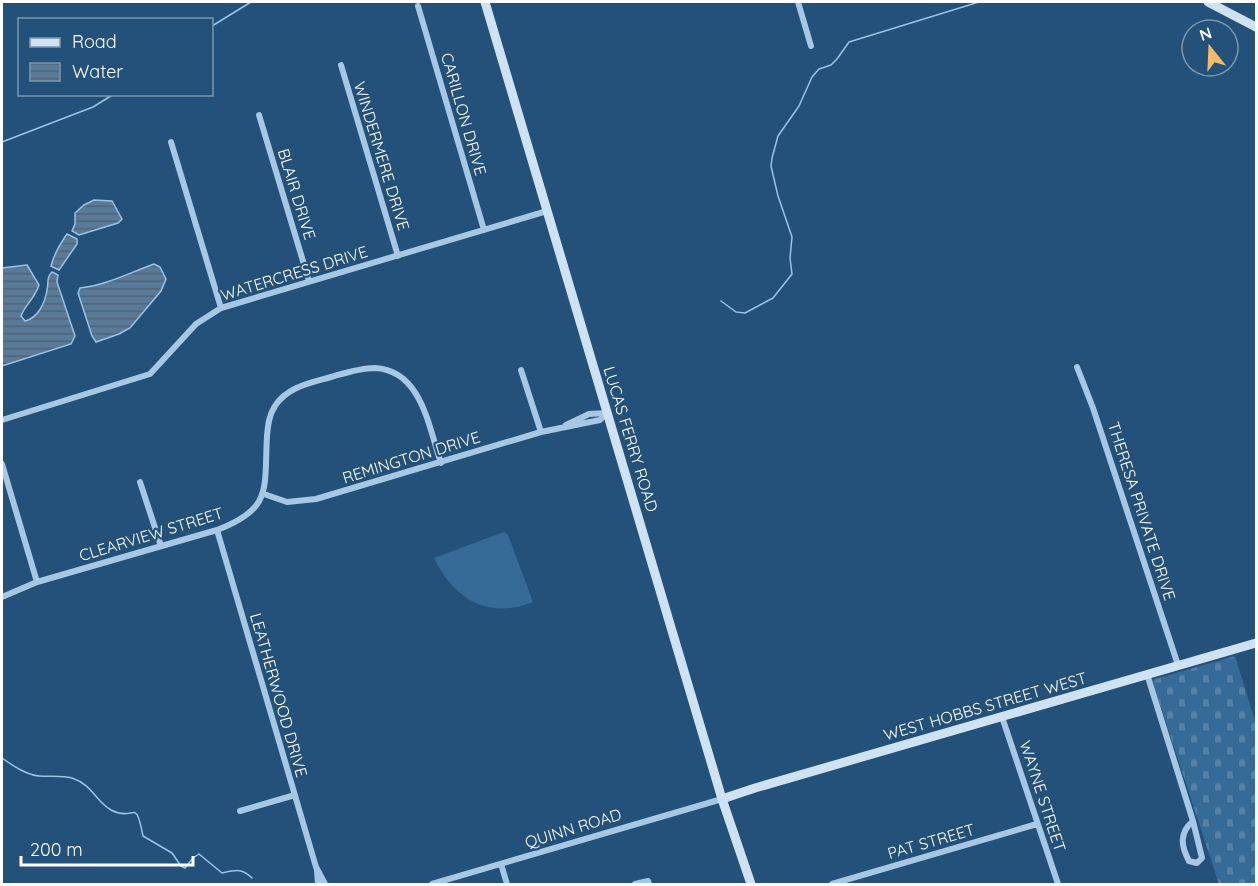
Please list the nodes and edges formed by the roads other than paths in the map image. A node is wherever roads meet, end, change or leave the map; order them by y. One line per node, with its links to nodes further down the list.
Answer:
1 (484, 2): 10 (street, LUCAS FERRY ROAD)
2 (798, 2): 6 (street)
3 (1209, 2): 5 (street)
4 (418, 6): 11 (street, CARILLON DRIVE)
5 (1257, 27)
6 (811, 46)
7 (341, 65): 12 (street, WINDERMERE DRIVE)
8 (259, 115): 13 (street, BLAIR DRIVE)
9 (171, 142): 14 (street)
10 (547, 211): 11 (street, WATERCRESS DRIVE); 17 (street, LUCAS FERRY ROAD)
11 (484, 230): 12 (street, WATERCRESS DRIVE)
12 (398, 256): 13 (street, WATERCRESS DRIVE)
13 (309, 281): 14 (street, WATERCRESS DRIVE)
14 (221, 308): 18 (street, WATERCRESS DRIVE)
15 (1077, 368): 29 (street, THERESA PRIVATE DRIVE)
16 (521, 370): 19 (street)
17 (607, 413): 19 (street, REMINGTON DRIVE); 33 (street, LUCAS FERRY ROAD)
18 (2, 420)
19 (541, 432): 20 (street, REMINGTON DRIVE)
20 (441, 463): 23 (street, REMINGTON DRIVE); 23 (street)
21 (2, 464): 26 (street)
22 (140, 482): 25 (street)
23 (264, 494): 24 (street, CLEARVIEW STREET)
24 (217, 530): 25 (street, CLEARVIEW STREET); 32 (street, LEATHERWOOD DRIVE)
25 (161, 546): 26 (street, CLEARVIEW STREET)
26 (37, 582): 27 (street, CLEARVIEW STREET)
27 (2, 597)
28 (1257, 643): 29 (street, WEST HOBBS STREET WEST)
29 (1178, 665): 30 (street, WEST HOBBS STREET WEST)
30 (1147, 674): 31 (street, WEST HOBBS STREET WEST); 35 (street)
31 (1002, 717): 33 (street, WEST HOBBS STREET WEST); 36 (street, WAYNE STREET)
32 (295, 795): 34 (street); 38 (street, LEATHERWOOD DRIVE)
33 (722, 799): 37 (street, QUINN ROAD); 45 (street, LUCAS FERRY ROAD)
34 (240, 812)
35 (1193, 821): 35 (street)
36 (1037, 824): 46 (street, PAT STREET); 47 (street, WAYNE STREET)
37 (501, 864): 41 (street, QUINN ROAD); 42 (street)
38 (316, 867): 39 (street, LEATHERWOOD DRIVE); 40 (street, LEATHERWOOD DRIVE)
39 (318, 885)
40 (325, 885)
41 (432, 885)
42 (507, 885)
43 (635, 885): 44 (street)
44 (650, 885)
45 (751, 885)
46 (832, 885)
47 (1058, 885)

